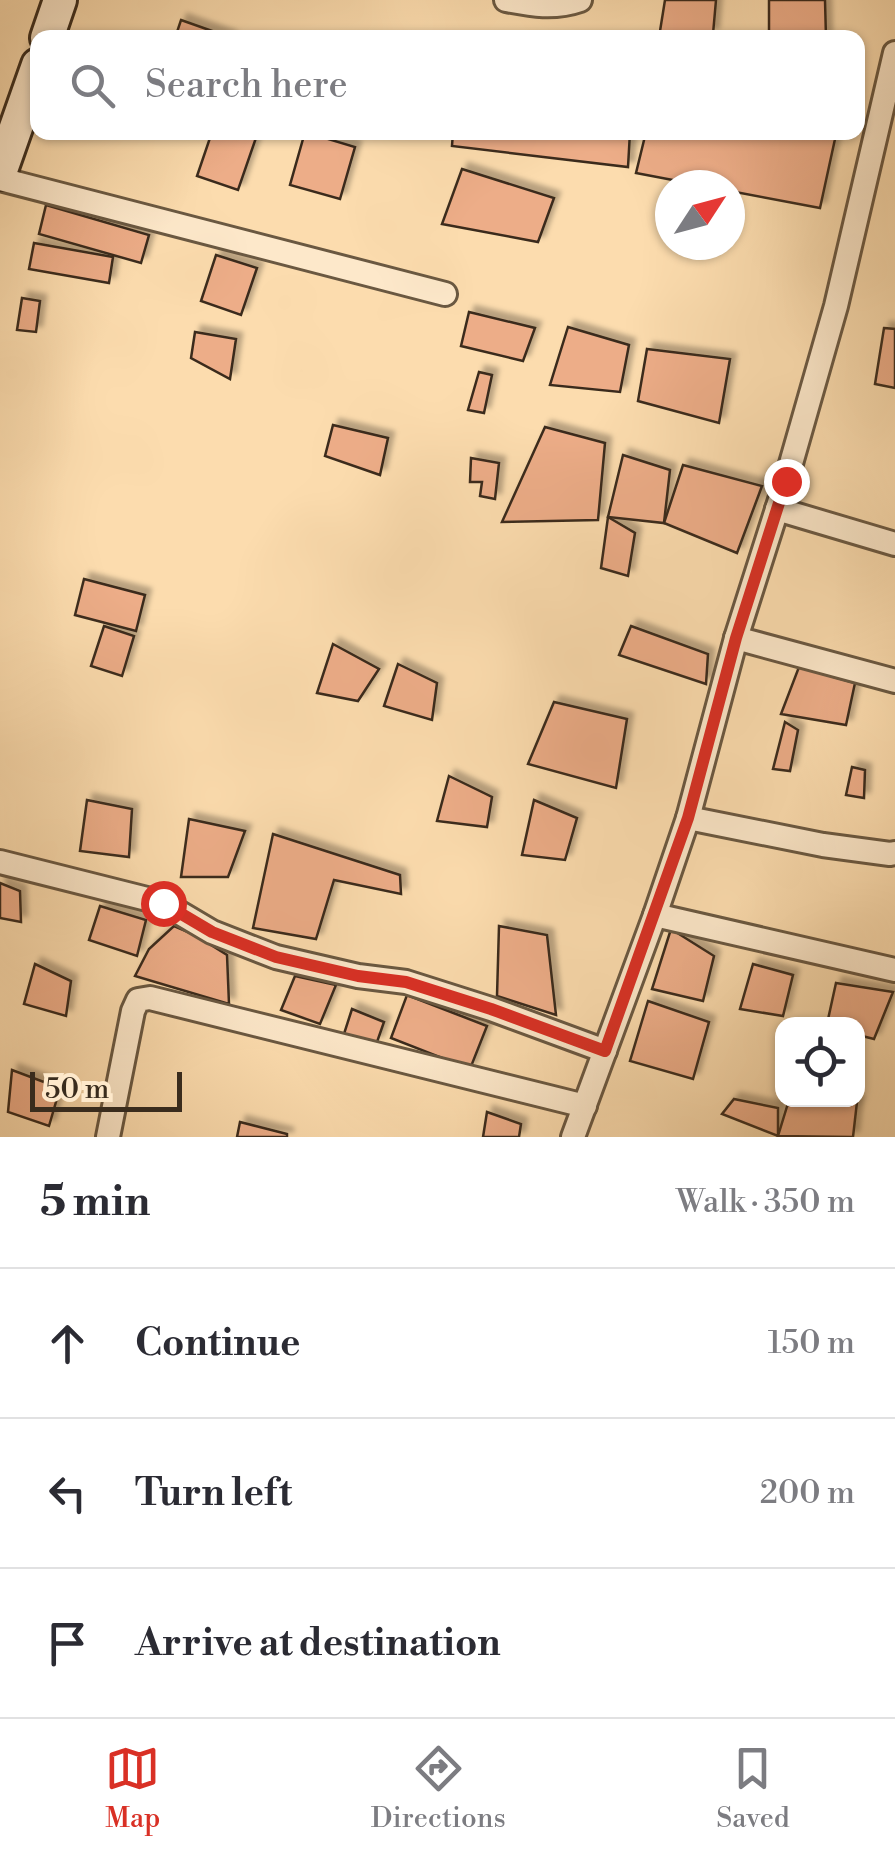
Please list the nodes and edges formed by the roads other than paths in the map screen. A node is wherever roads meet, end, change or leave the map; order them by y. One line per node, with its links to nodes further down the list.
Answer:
1 (60, 0): 4 (street)
2 (506, 0): 3 (street)
3 (580, 0)
4 (50, 30)
5 (895, 53): 9 (street)
6 (30, 89): 7 (street)
7 (0, 176): 8 (street)
8 (445, 294)
9 (778, 509): 10 (street); 11 (street)
10 (895, 544)
11 (736, 638): 12 (street); 13 (street)
12 (895, 681)
13 (688, 818): 14 (street); 16 (street)
14 (895, 853)
15 (0, 862): 18 (street)
16 (655, 915): 17 (street); 18 (street)
17 (895, 970)
18 (605, 1051): 19 (street)
19 (584, 1106): 20 (street); 21 (street)
20 (108, 1137)
21 (573, 1137)

